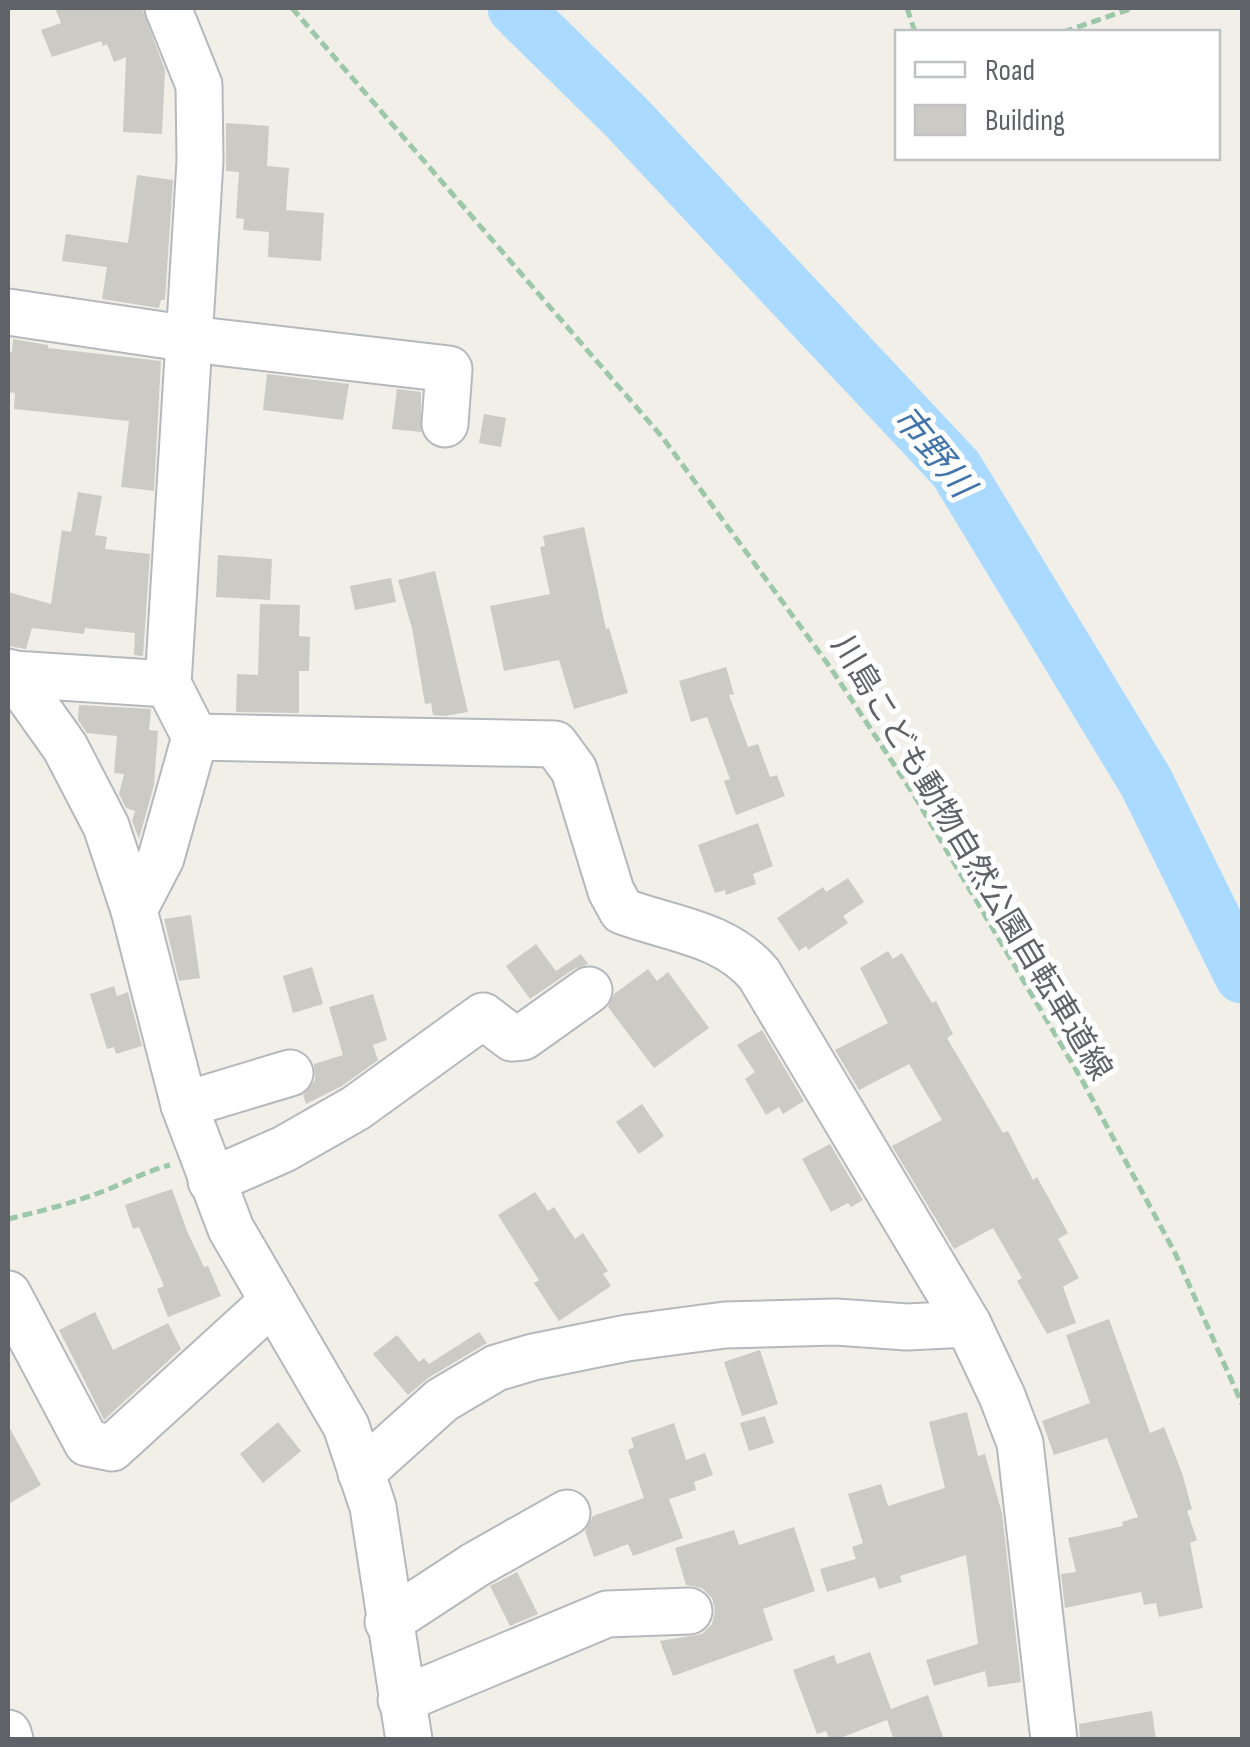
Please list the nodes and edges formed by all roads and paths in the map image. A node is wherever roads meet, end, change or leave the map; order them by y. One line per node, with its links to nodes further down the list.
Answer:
1 (168, 8): 6 (street)
2 (292, 8): 20 (path, 川島こども動物自然公園自転車道線)
3 (1133, 8): 4 (path)
4 (1069, 30)
5 (8, 312): 6 (street)
6 (190, 339): 7 (street); 9 (street)
7 (445, 424)
8 (10, 673): 9 (street); 11 (street)
9 (168, 684): 10 (street)
10 (195, 737): 11 (street); 19 (street)
11 (134, 910): 14 (street)
12 (589, 990): 15 (street)
13 (290, 1073): 14 (street)
14 (184, 1106): 15 (street)
15 (207, 1169): 16 (path); 18 (street)
16 (8, 1219)
17 (8, 1294): 18 (street)
18 (273, 1300): 21 (street)
19 (968, 1324): 21 (street); 26 (street)
20 (1242, 1404)
21 (361, 1473): 24 (street)
22 (567, 1513): 24 (street)
23 (689, 1611): 25 (street)
24 (388, 1622): 25 (street)
25 (405, 1720)
26 (1054, 1740)

